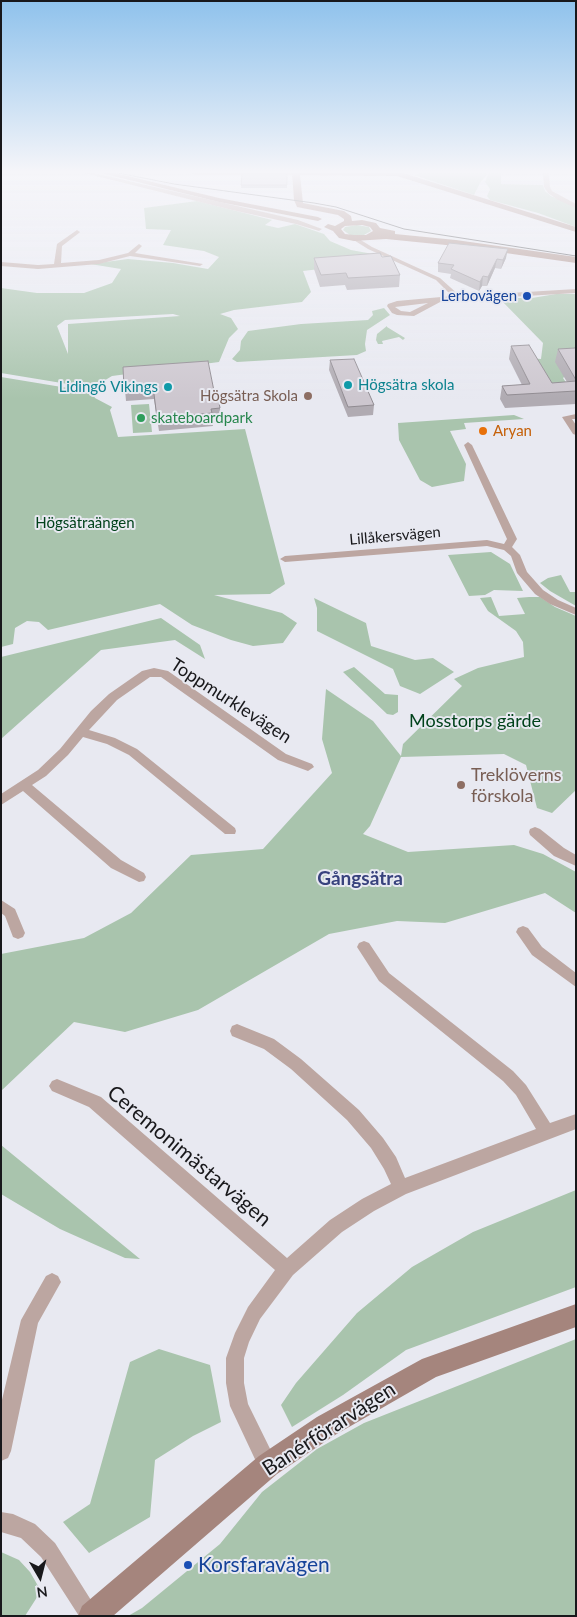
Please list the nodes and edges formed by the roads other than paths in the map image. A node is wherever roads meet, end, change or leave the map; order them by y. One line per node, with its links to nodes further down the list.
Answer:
1 (59, 248): 9 (street)
2 (137, 248): 5 (street)
3 (383, 248): 11 (street)
4 (495, 248): 6 (street)
5 (130, 254): 8 (street); 9 (street)
6 (576, 260)
7 (1, 264): 9 (street)
8 (200, 264)
9 (57, 265)
10 (576, 291): 11 (street)
11 (458, 298): 12 (street)
12 (441, 300): 12 (street)
13 (576, 416): 14 (street)
14 (576, 432)
15 (468, 445): 16 (street)
16 (507, 548): 17 (street, Lillåkersvägen); 18 (street)
17 (285, 559)
18 (576, 612)
19 (82, 732): 20 (street, Toppmurklevägen); 21 (street, Toppmurklevägen); 23 (street)
20 (308, 767)
21 (25, 786): 22 (street, Toppmurklevägen); 26 (street)
22 (1, 800)
23 (230, 831)
24 (535, 832): 25 (street)
25 (576, 861)
26 (139, 877)
27 (1, 905): 29 (street)
28 (523, 932): 31 (street)
29 (18, 933)
30 (364, 947): 35 (street)
31 (576, 981)
32 (237, 1031): 36 (street)
33 (57, 1086): 37 (street, Ceremonimästarvägen)
34 (576, 1121): 35 (street)
35 (547, 1132): 36 (street)
36 (401, 1188): 37 (street)
37 (287, 1269): 41 (street)
38 (52, 1282): 40 (street)
39 (576, 1315): 41 (street, Banérförarvägen)
40 (1, 1451)
41 (268, 1465): 43 (street, Banérförarvägen)
42 (1, 1522): 43 (street)
43 (92, 1616)

